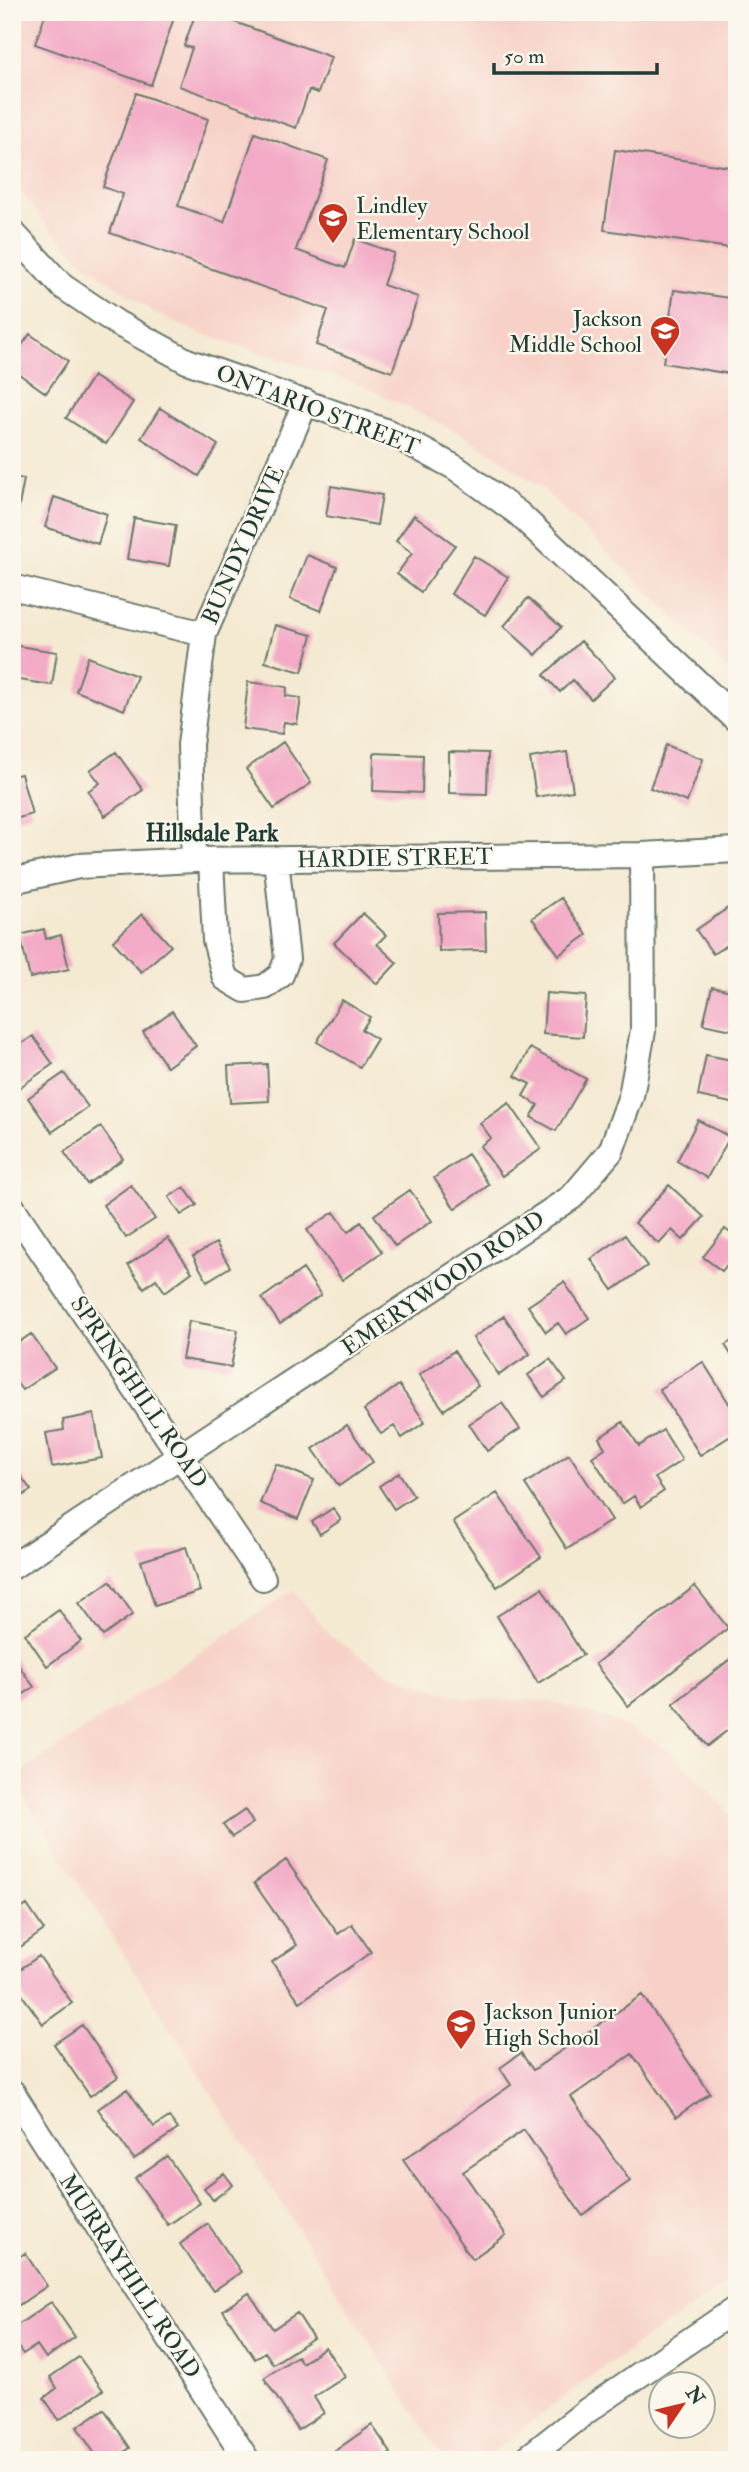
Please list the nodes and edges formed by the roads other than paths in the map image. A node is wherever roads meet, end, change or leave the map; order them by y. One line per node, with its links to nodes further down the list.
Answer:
1 (12, 232): 2 (street, ONTARIO STREET)
2 (306, 402): 4 (street, BUNDY DRIVE); 5 (street, ONTARIO STREET)
3 (12, 587): 4 (street)
4 (204, 634): 9 (street, BUNDY DRIVE)
5 (737, 720)
6 (737, 850): 7 (street, HARDIE STREET)
7 (642, 855): 8 (street, HARDIE STREET); 12 (street, EMERYWOOD ROAD)
8 (276, 859): 9 (street, HARDIE STREET); 9 (street, BUNDY DRIVE)
9 (203, 860): 10 (street, HARDIE STREET)
10 (12, 881)
11 (12, 1207): 12 (street, SPRINGHILL ROAD)
12 (183, 1455): 13 (street, EMERYWOOD ROAD); 14 (street, SPRINGHILL ROAD)
13 (12, 1567)
14 (263, 1578)
15 (12, 2092): 17 (street, MURRAYHILL ROAD)
16 (737, 2308): 18 (street)
17 (247, 2460)
18 (525, 2460)

